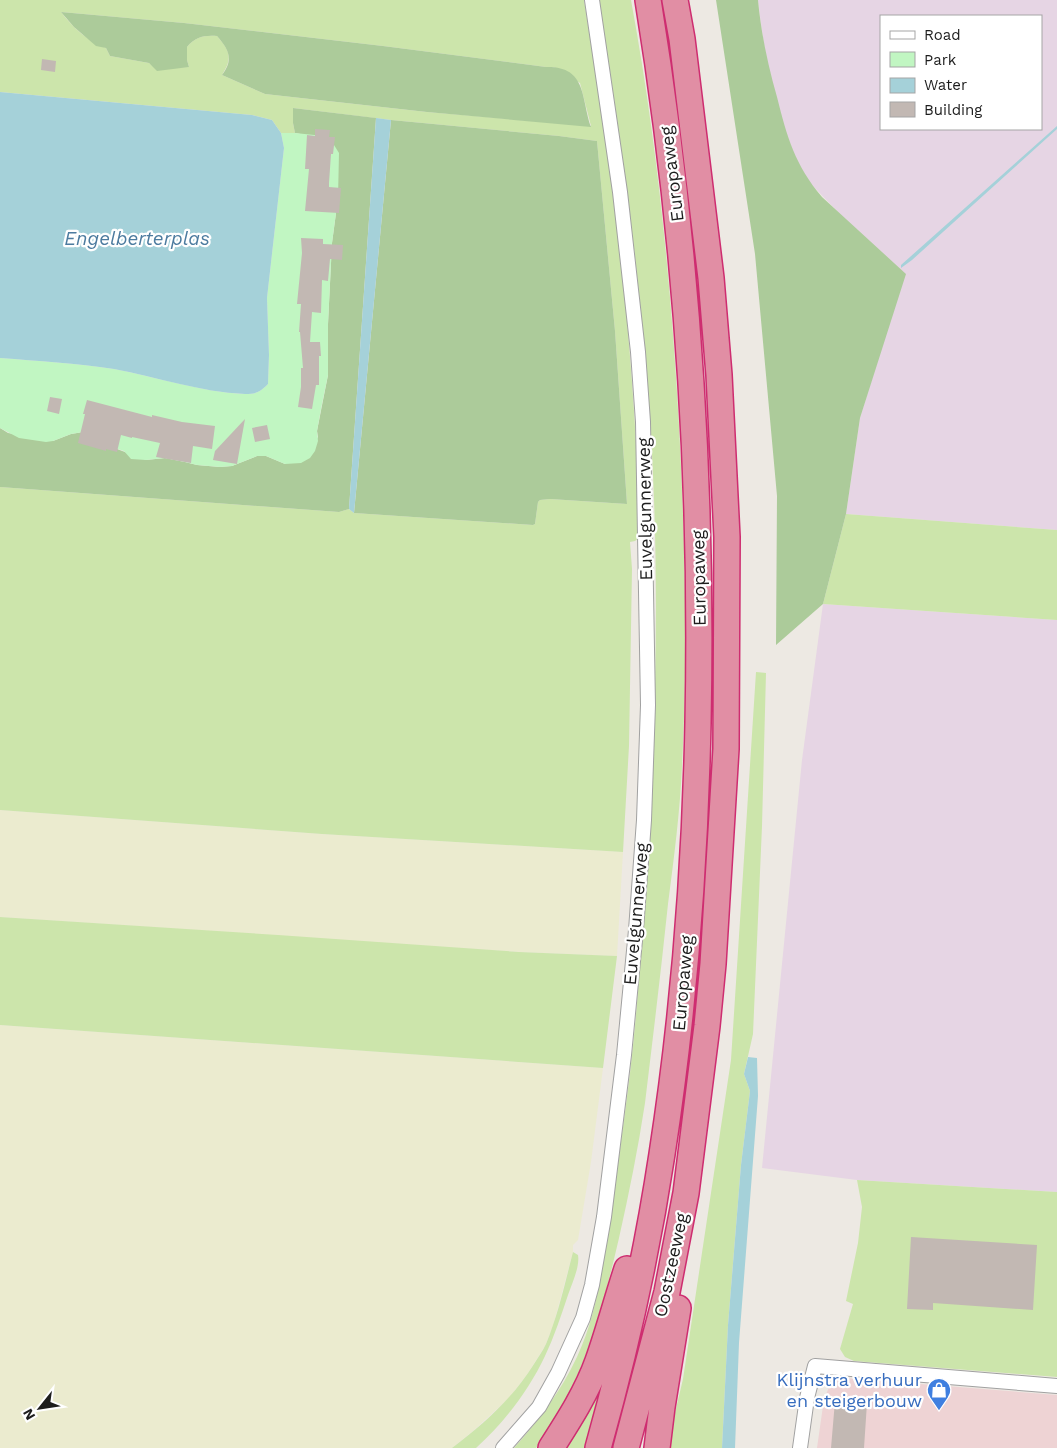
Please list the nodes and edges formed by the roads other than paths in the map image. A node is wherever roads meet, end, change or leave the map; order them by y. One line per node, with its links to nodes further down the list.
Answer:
1 (592, 0): 7 (street, Euvelgunnerweg)
2 (648, 0): 5 (highway, Europaweg)
3 (676, 0): 4 (highway, Europaweg)
4 (700, 1079): 10 (highway, Oostzeeweg); 11 (highway)
5 (662, 1157): 8 (highway); 9 (highway, Oostzeeweg)
6 (1057, 1386): 12 (street)
7 (503, 1448)
8 (551, 1448)
9 (598, 1448)
10 (626, 1448)
11 (657, 1448)
12 (800, 1448)

